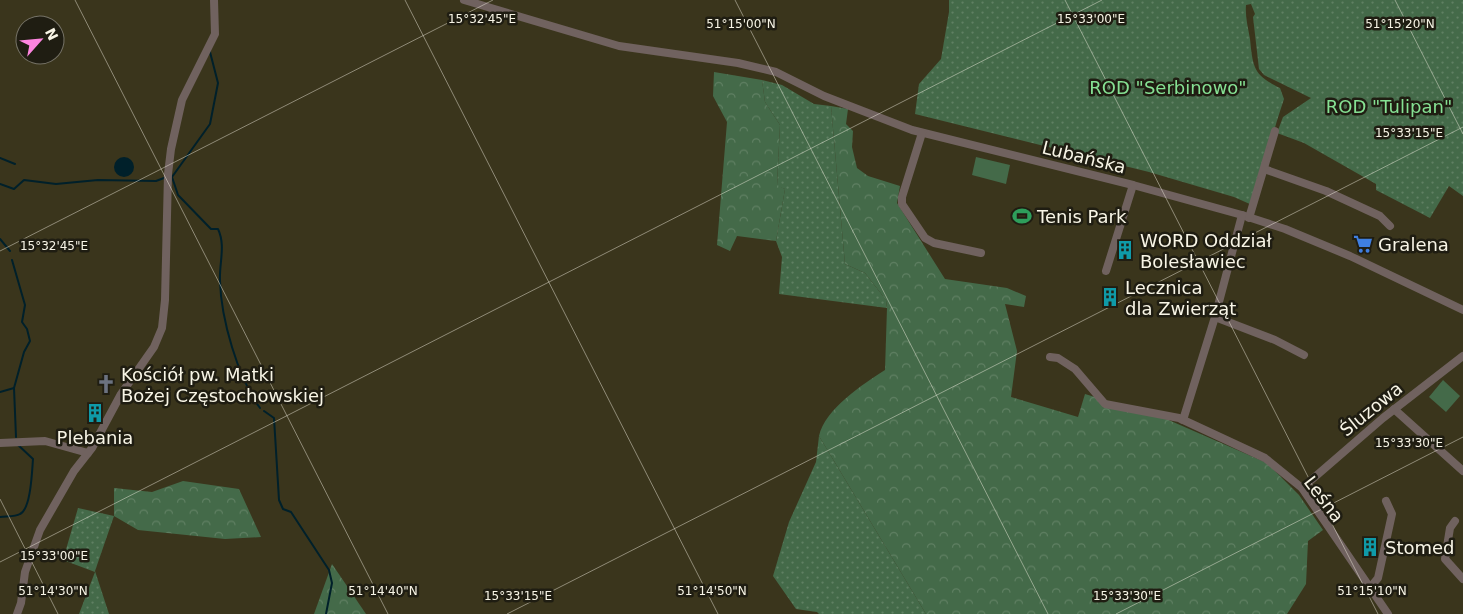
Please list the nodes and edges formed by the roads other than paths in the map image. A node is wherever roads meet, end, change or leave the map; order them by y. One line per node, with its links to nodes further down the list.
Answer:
1 (214, 0): 19 (street)
2 (464, 0): 4 (street, Lubańska)
3 (1275, 131): 5 (street)
4 (922, 133): 6 (street, Lubańska); 9 (street)
5 (1264, 169): 7 (street); 8 (street)
6 (1133, 185): 7 (street, Lubańska); 10 (street)
7 (1245, 217): 11 (street, Lubańska); 12 (street)
8 (1390, 226)
9 (981, 253)
10 (1106, 271)
11 (1463, 310)
12 (1215, 317): 13 (street); 17 (street)
13 (1304, 355)
14 (1463, 356): 16 (street, Śluzowa)
15 (1050, 357): 17 (street, Leśna)
16 (1394, 409): 20 (street); 21 (street, Śluzowa)
17 (1183, 420): 21 (street, Leśna)
18 (0, 442): 19 (street)
19 (88, 453): 26 (street)
20 (1463, 471)
21 (1302, 488): 25 (street, Leśna)
22 (1386, 501): 25 (street)
23 (1455, 521): 24 (street)
24 (1463, 579)
25 (1369, 589): 27 (street, Leśna)
26 (17, 614)
27 (1388, 614)

